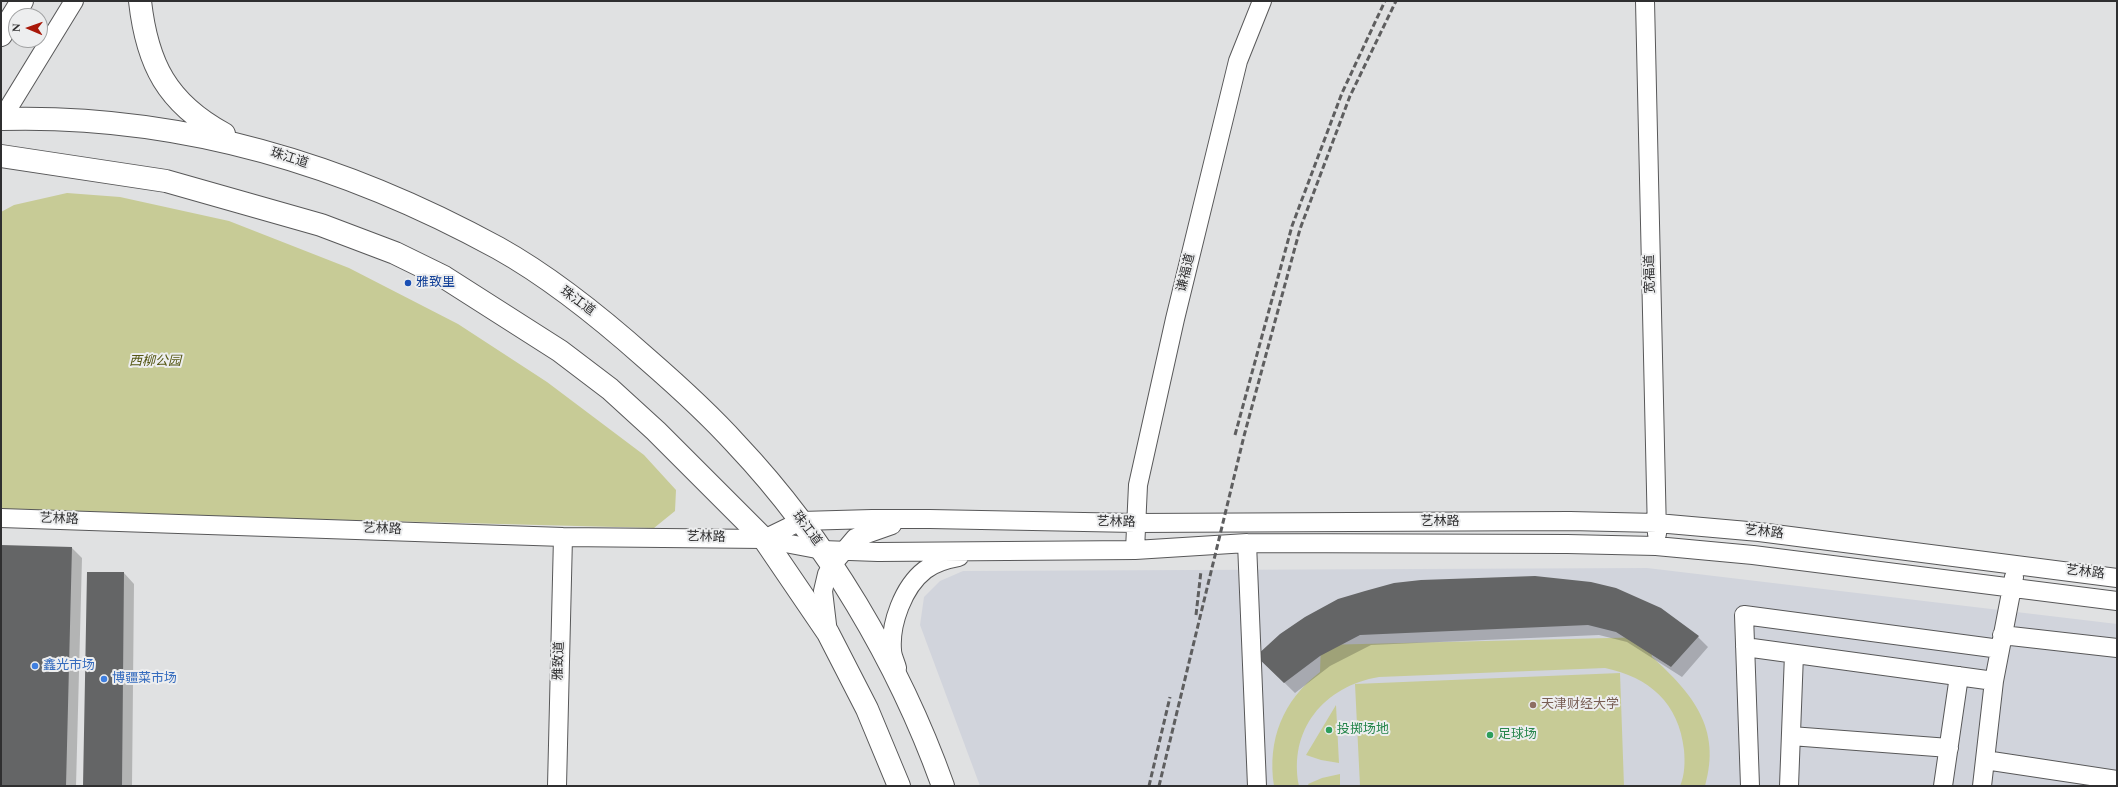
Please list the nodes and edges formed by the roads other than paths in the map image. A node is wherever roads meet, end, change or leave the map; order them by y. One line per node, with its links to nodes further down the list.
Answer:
1 (22, 1): 6 (main road)
2 (74, 1): 7 (street)
3 (140, 1): 8 (main road)
4 (1262, 1): 13 (street, 谦福道)
5 (1645, 1): 14 (street, 宽福道)
6 (1, 35)
7 (1, 119): 8 (main road, 珠江道)
8 (244, 145): 12 (main road, 珠江道)
9 (1, 156): 16 (main road)
10 (1, 518): 15 (street, 艺林路)
11 (930, 518): 12 (street, 艺林路); 13 (street, 艺林路); 21 (street)
12 (801, 521): 16 (street, 艺林路); 21 (main road, 珠江道)
13 (1135, 523): 14 (street, 艺林路); 19 (street, 谦福道)
14 (1657, 523): 18 (street, 宽福道); 22 (street, 艺林路)
15 (564, 536): 16 (street, 艺林路); 38 (street, 雅致道)
16 (764, 539): 21 (street, 艺林路); 26 (main road)
17 (1247, 543): 18 (street, 艺林路); 19 (street, 艺林路); 41 (street)
18 (1656, 546): 24 (street, 艺林路)
19 (1135, 550): 20 (street, 艺林路)
20 (984, 552): 21 (street, 艺林路); 33 (street)
21 (832, 555): 26 (street); 33 (main road, 珠江道)
22 (2015, 564): 23 (street, 艺林路); 24 (street)
23 (2117, 578)
24 (2012, 589): 25 (street, 艺林路); 27 (street)
25 (2117, 601)
26 (828, 633): 39 (main road)
27 (2001, 642): 28 (street); 29 (street); 32 (street)
28 (1745, 647): 30 (street); 42 (street)
29 (2117, 648)
30 (1794, 654): 31 (street); 34 (street)
31 (1959, 676): 32 (street); 35 (street)
32 (1994, 681): 36 (street)
33 (904, 692): 40 (main road, 珠江道)
34 (1791, 736): 35 (street); 43 (street)
35 (1949, 748): 44 (street)
36 (1985, 760): 37 (street); 45 (street)
37 (2117, 780)
38 (557, 786)
39 (899, 786)
40 (943, 786)
41 (1257, 786)
42 (1750, 786)
43 (1788, 786)
44 (1943, 786)
45 (1982, 786)

